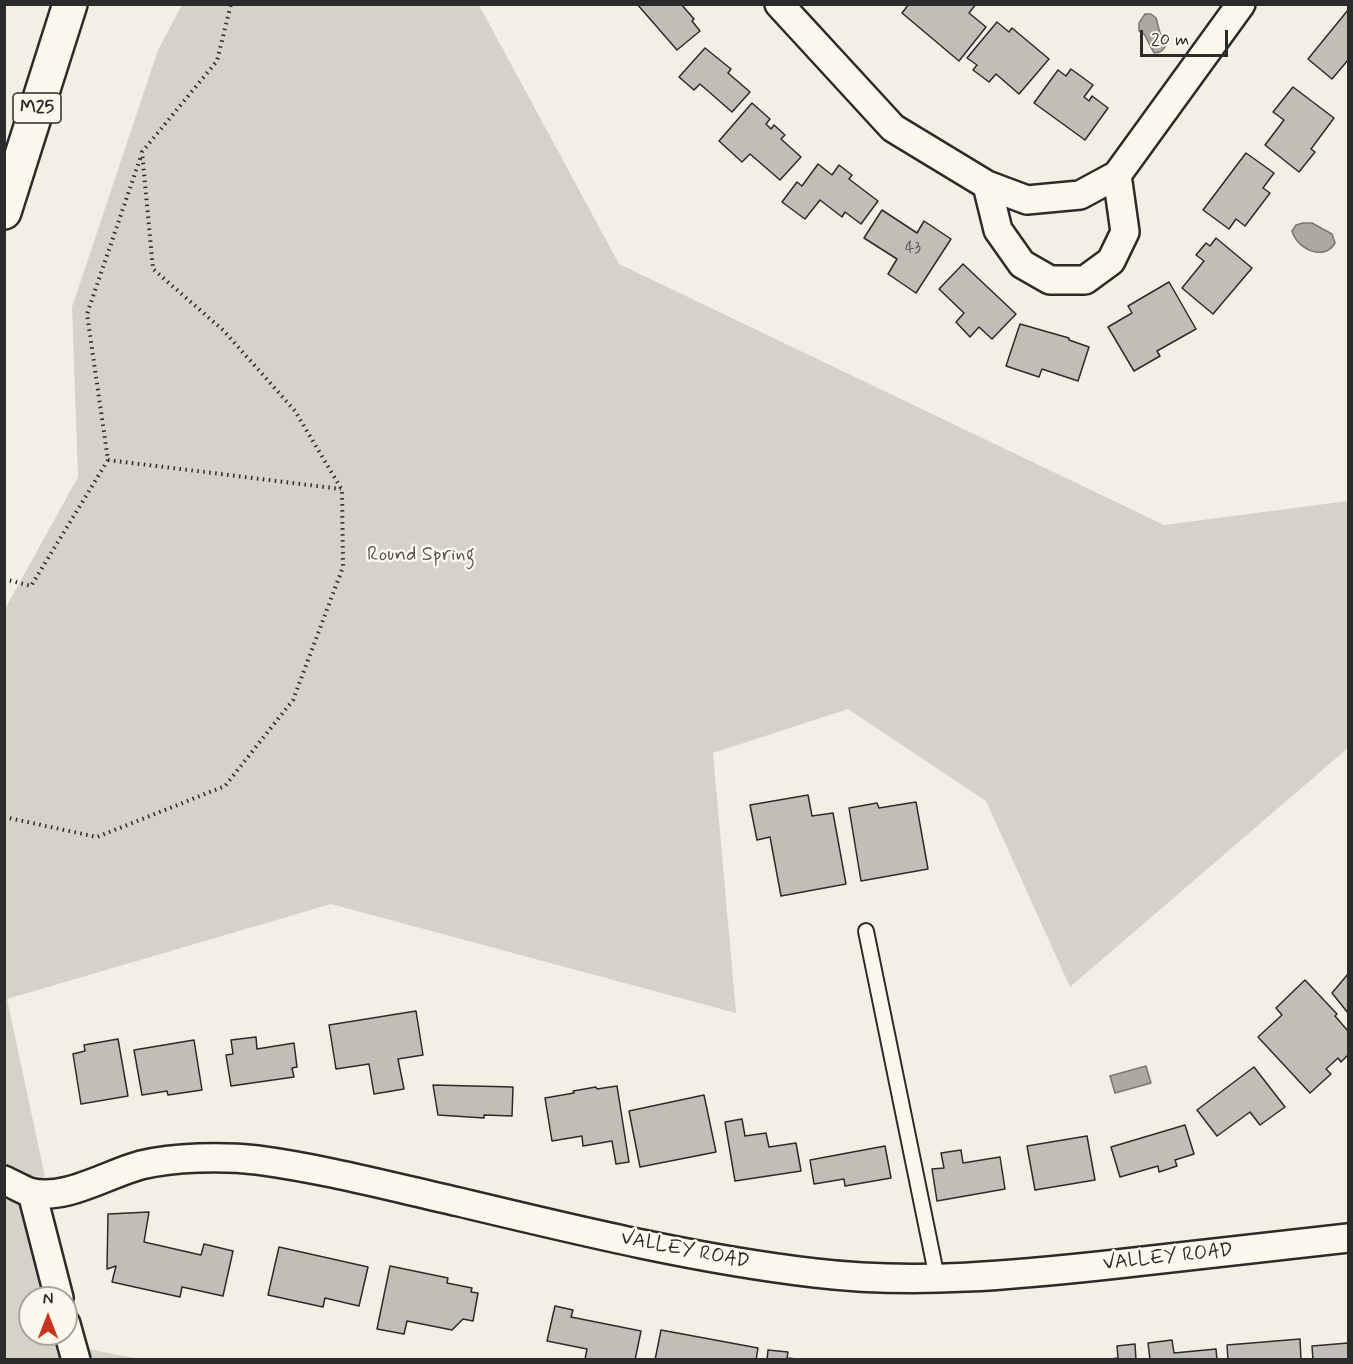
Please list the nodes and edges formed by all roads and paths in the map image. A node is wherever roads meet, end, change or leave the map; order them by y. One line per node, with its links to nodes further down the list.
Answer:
1 (70, 4): 8 (highway, M25)
2 (231, 4): 5 (path)
3 (779, 4): 7 (street)
4 (1241, 4): 6 (street)
5 (142, 152): 9 (path); 10 (path)
6 (1117, 175): 7 (street); 7 (street)
7 (987, 185)
8 (4, 212)
9 (108, 460): 10 (path); 11 (path)
10 (342, 490): 12 (path)
11 (4, 579)
12 (4, 817)
13 (866, 930): 17 (lane)
14 (4, 1180): 15 (street)
15 (32, 1193): 17 (street, VALLEY ROAD); 18 (street)
16 (1348, 1238): 17 (street, VALLEY ROAD)
17 (937, 1278)
18 (56, 1286)

